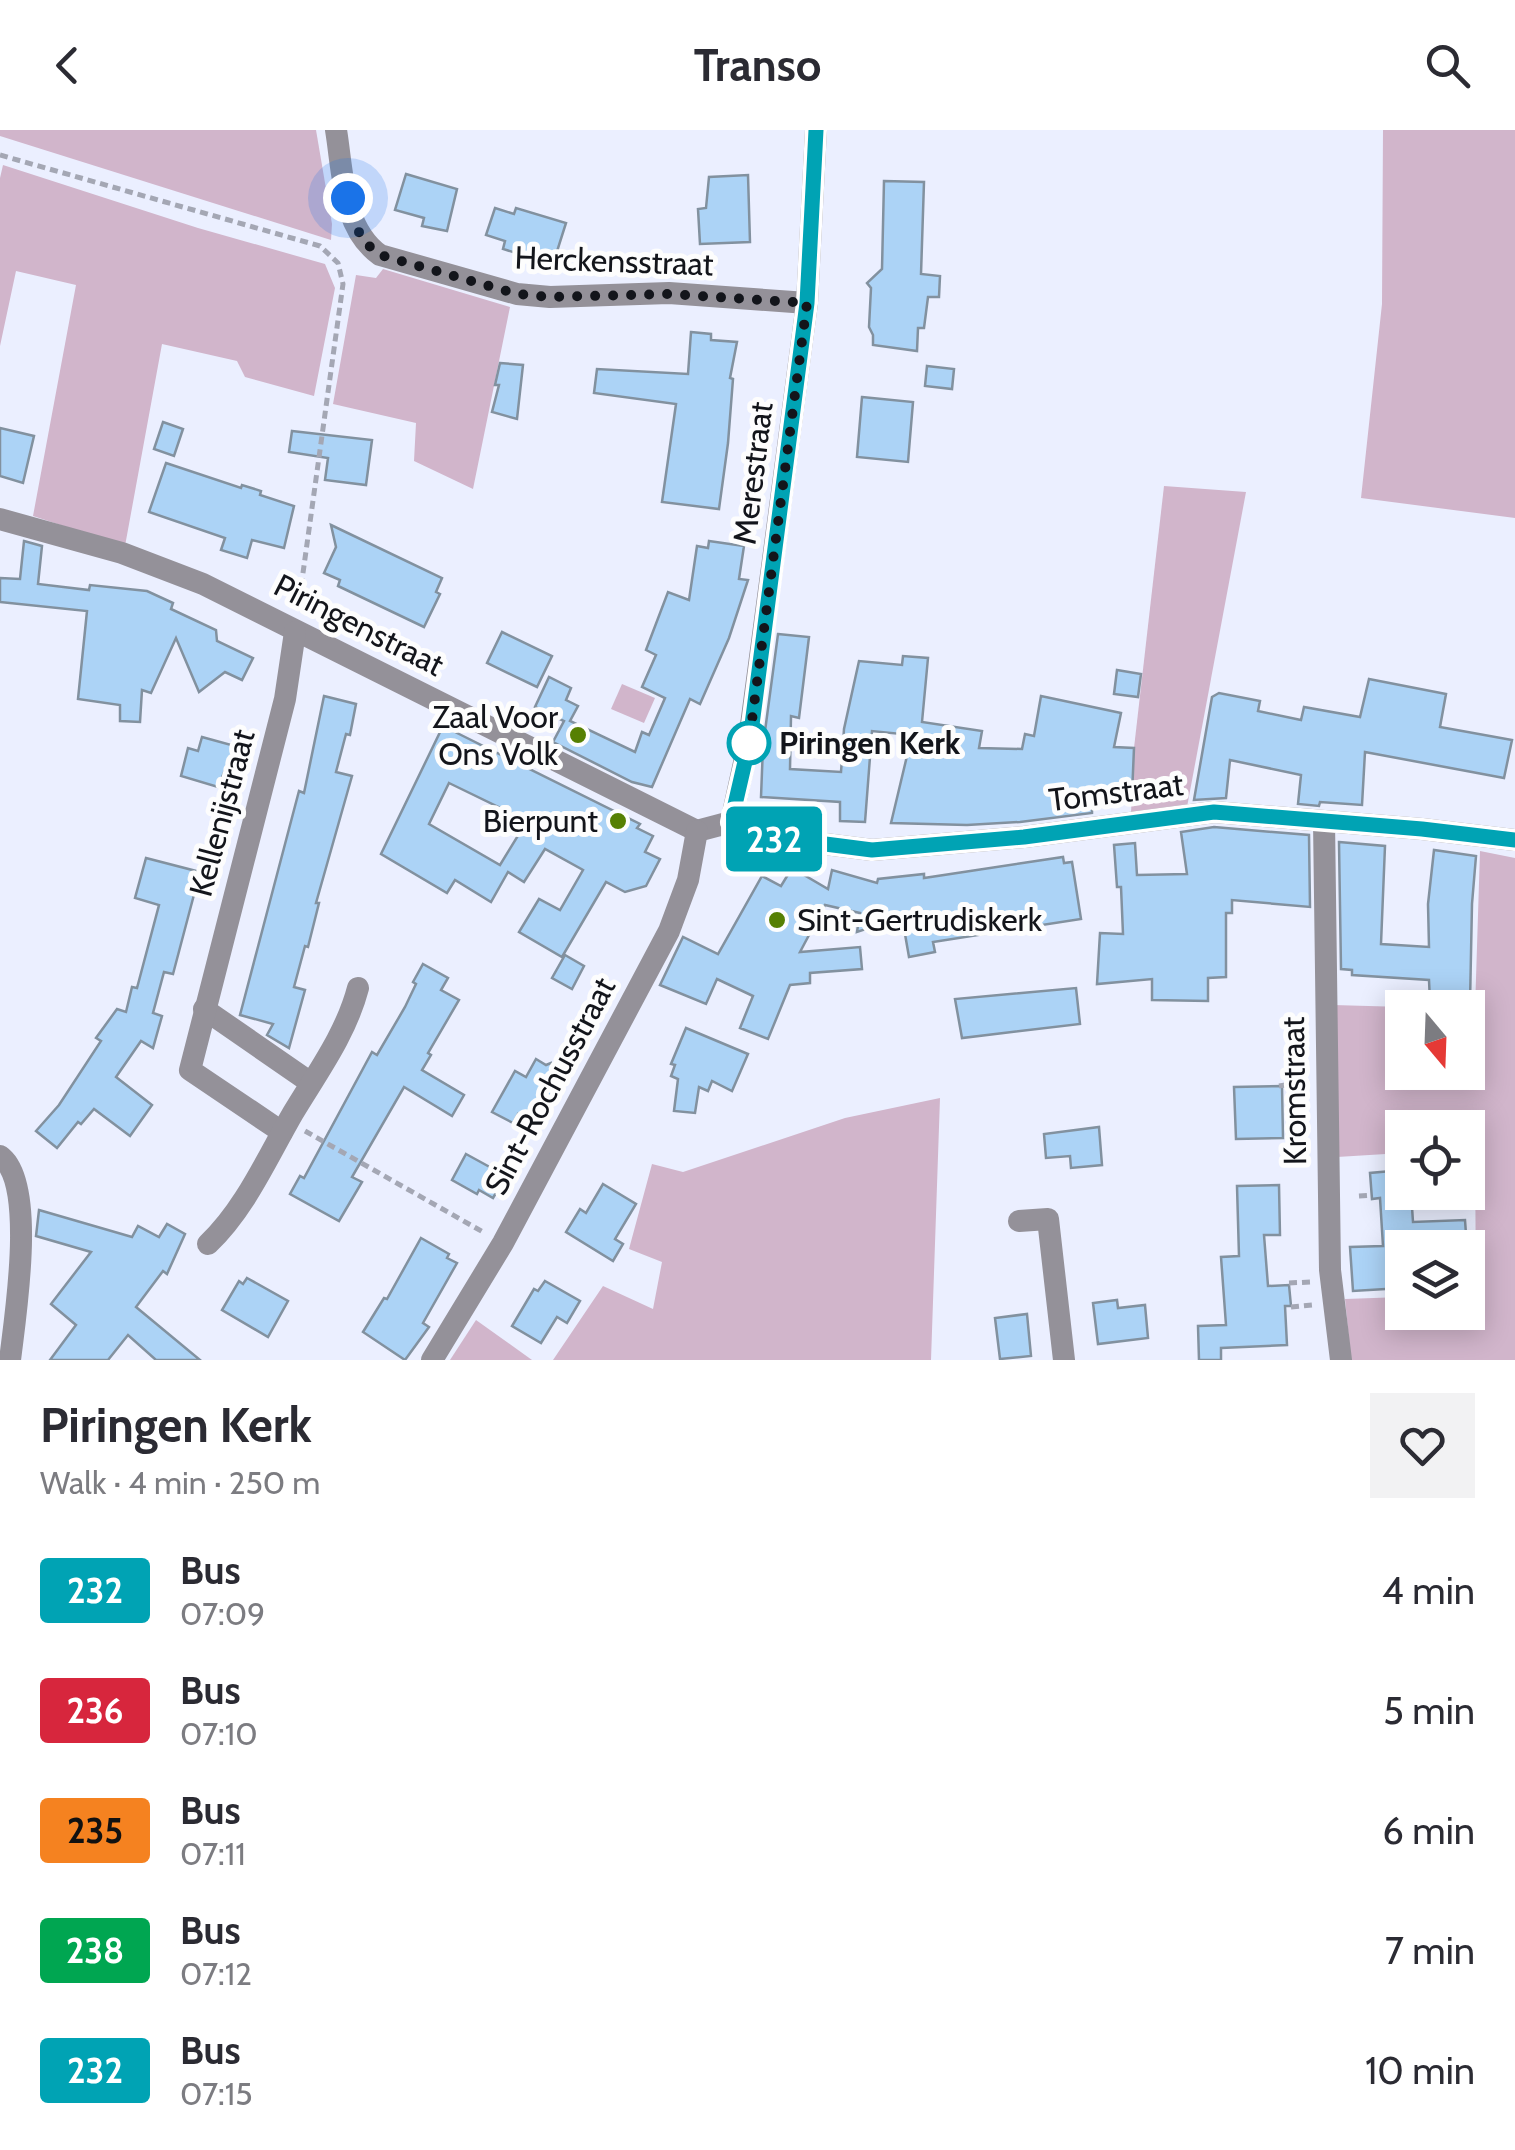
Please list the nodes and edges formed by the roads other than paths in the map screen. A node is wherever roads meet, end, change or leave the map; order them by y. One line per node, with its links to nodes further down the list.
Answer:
1 (336, 130): 3 (street, Herckensstraat)
2 (816, 130): 3 (street, Merestraat)
3 (807, 303): 7 (street, Merestraat)
4 (0, 519): 5 (street, Piringenstraat)
5 (295, 632): 8 (street, Piringenstraat); 11 (street, Kellenijstraat)
6 (1324, 821): 7 (street, Tomstraat); 9 (street, Tomstraat); 20 (street, Kromstraat)
7 (731, 822): 8 (street)
8 (697, 832): 18 (street, Sint-Rochusstraat)
9 (1515, 840)
10 (358, 988): 12 (street)
11 (204, 1009): 12 (street); 13 (street, Kellenijstraat)
12 (311, 1083): 13 (street)
13 (285, 1127): 16 (street)
14 (0, 1156): 17 (street)
15 (1019, 1221): 19 (street)
16 (208, 1244)
17 (10, 1360)
18 (432, 1360)
19 (1064, 1360)
20 (1340, 1360)

